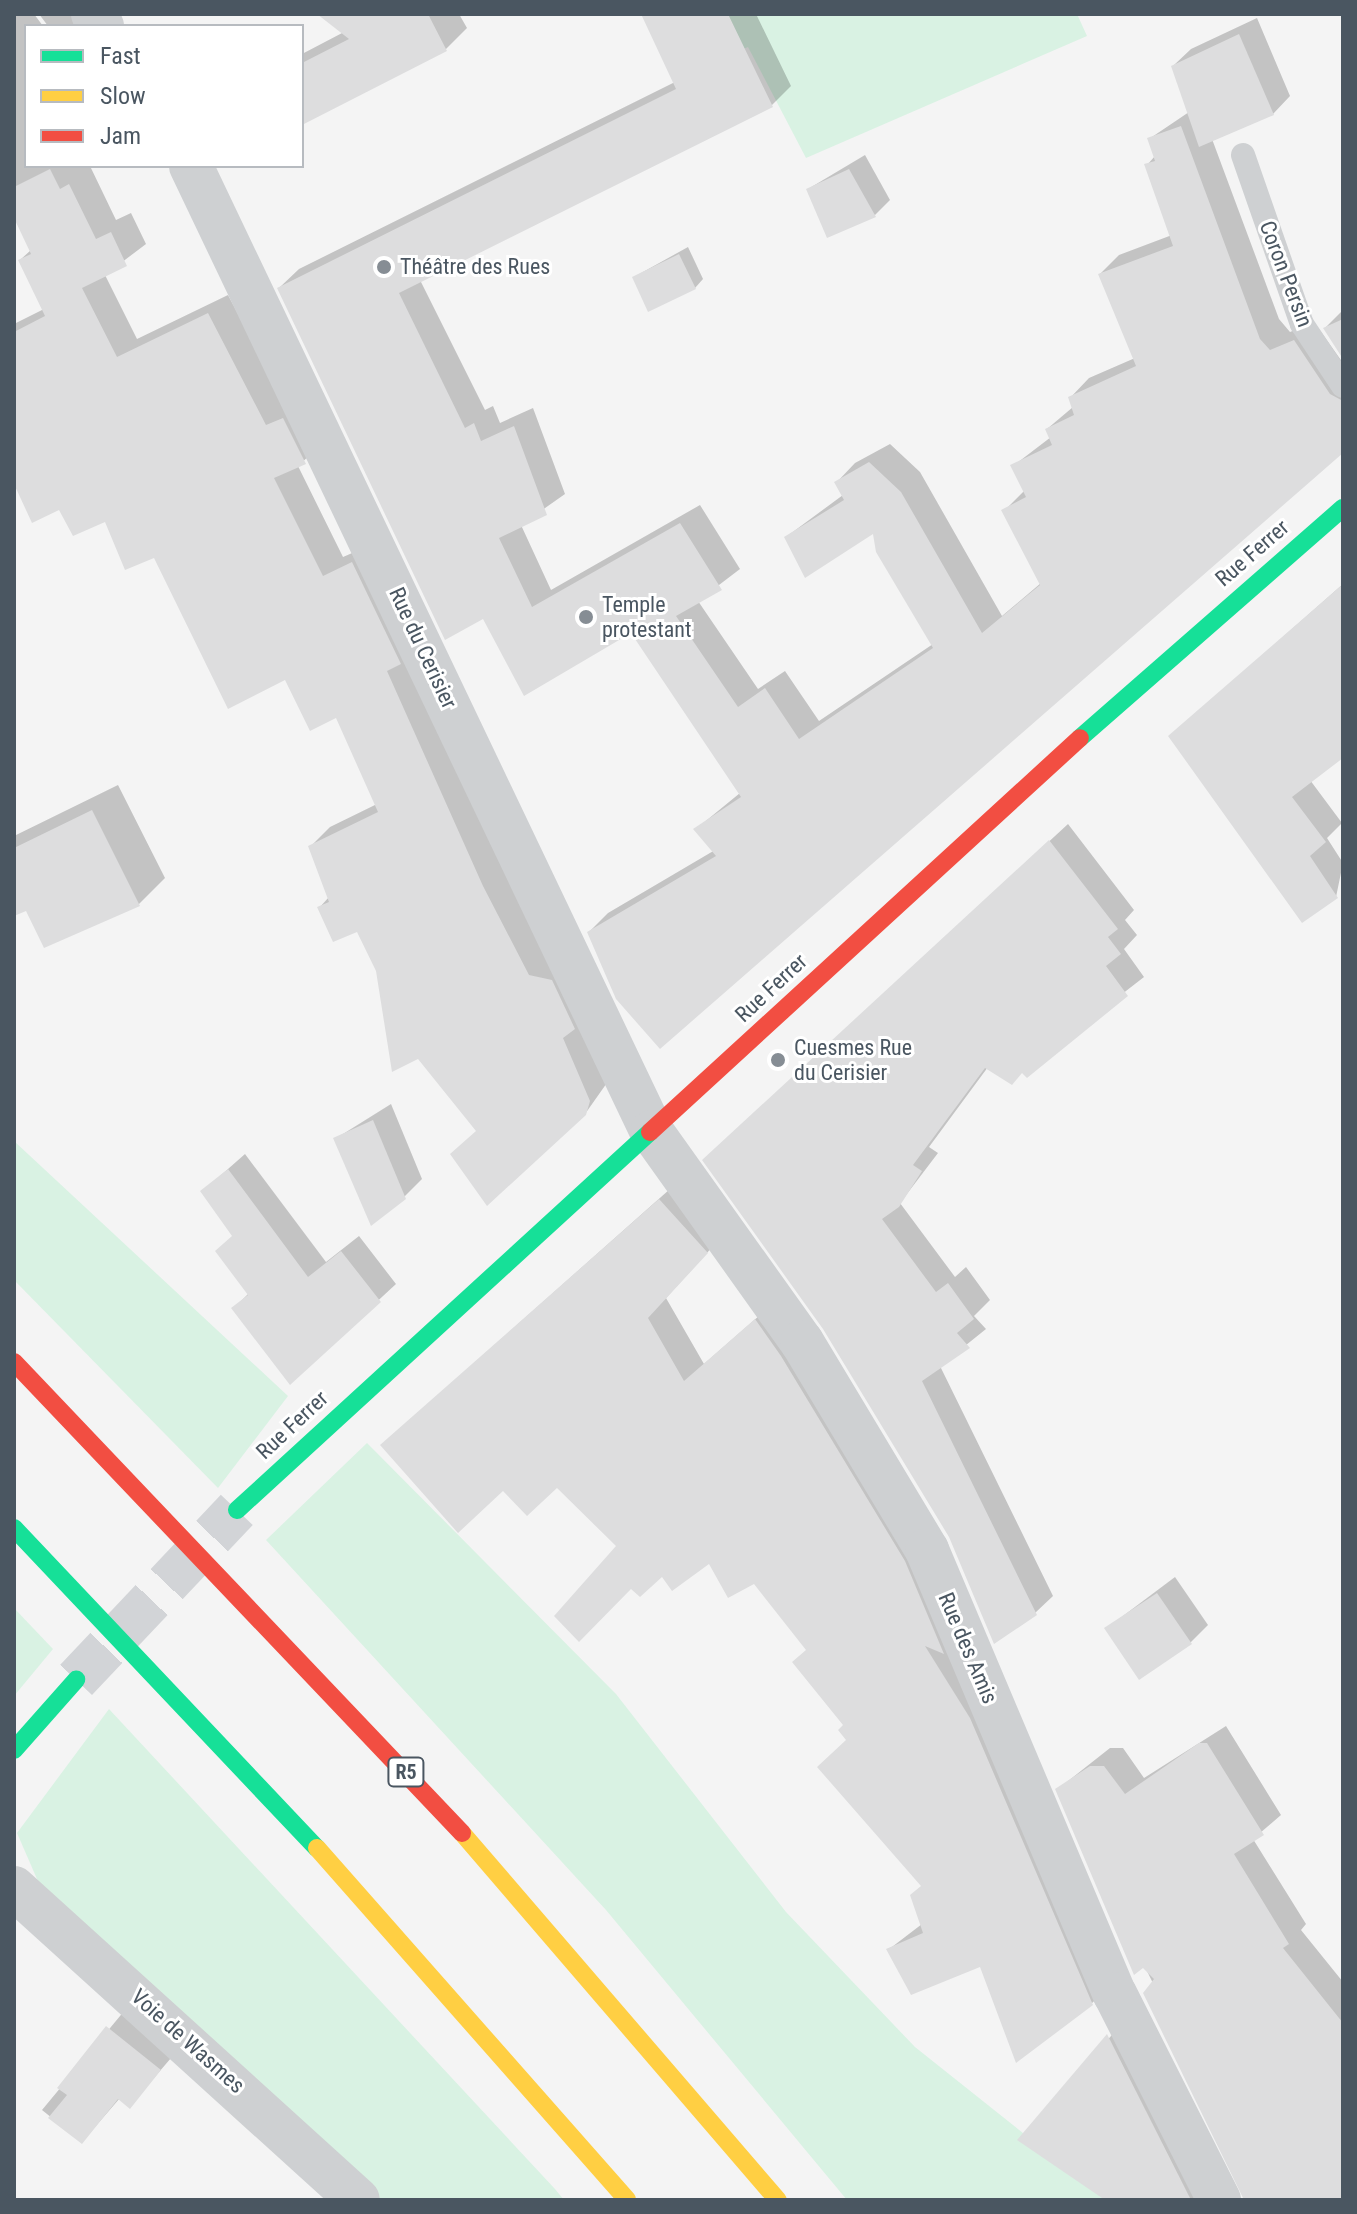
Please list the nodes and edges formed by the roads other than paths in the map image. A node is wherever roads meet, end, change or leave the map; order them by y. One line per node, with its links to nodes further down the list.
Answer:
1 (1243, 155): 3 (lane, Coron Persin)
2 (192, 168): 5 (street, Rue du Cerisier)
3 (1343, 386)
4 (1343, 508): 5 (main road, Rue Ferrer)
5 (652, 1132): 7 (main road, Rue Ferrer); 15 (street, Rue des Amis)
6 (14, 1362): 14 (main road, R5)
7 (237, 1510)
8 (14, 1528): 13 (main road)
9 (76, 1680): 10 (main road)
10 (14, 1750)
11 (14, 1888): 12 (street, Voie de Wasmes)
12 (358, 2200)
13 (627, 2200)
14 (778, 2200)
15 (1219, 2200)

